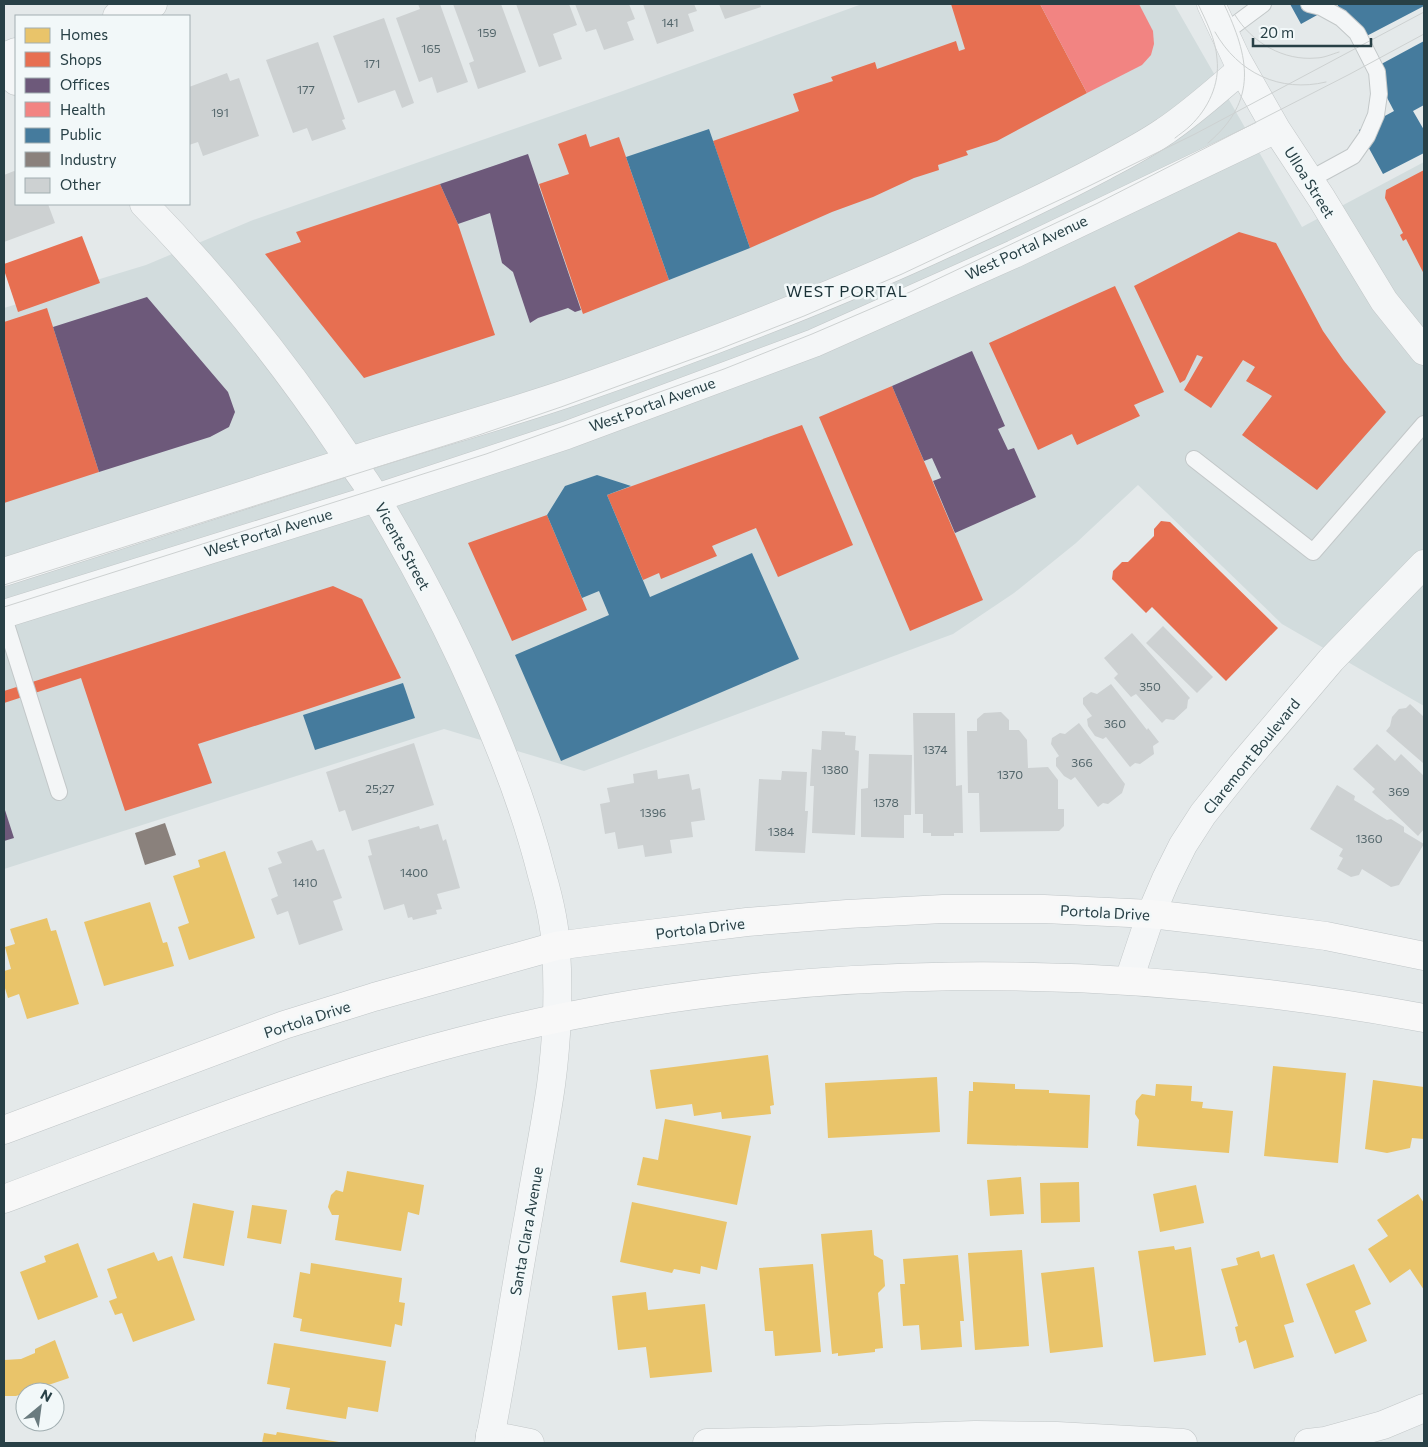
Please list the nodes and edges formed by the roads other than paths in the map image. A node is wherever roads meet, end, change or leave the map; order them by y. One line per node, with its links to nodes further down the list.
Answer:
1 (153, 4): 5 (street)
2 (1211, 4): 6 (street, Ulloa Street)
3 (1263, 4): 6 (lane)
4 (1309, 4): 11 (lane)
5 (120, 15)
6 (1224, 33): 7 (street, Ulloa Street)
7 (1242, 69): 10 (street, Ulloa Street); 16 (street)
8 (4, 71): 9 (street)
9 (15, 80)
10 (1276, 129): 11 (street, Ulloa Street); 17 (street, West Portal Avenue)
11 (1309, 180): 13 (street, Ulloa Street)
12 (145, 205): 16 (street, Vicente Street)
13 (1424, 351)
14 (1424, 424): 15 (lane)
15 (1194, 459)
16 (350, 461): 17 (street, Vicente Street); 19 (street)
17 (376, 498): 20 (street, West Portal Avenue); 24 (street, Vicente Street)
18 (1424, 564): 23 (street, Claremont Boulevard)
19 (4, 572)
20 (4, 614)
21 (4, 618): 22 (lane)
22 (59, 792)
23 (1151, 914): 24 (main road, Portola Drive); 25 (main road, Portola Drive); 26 (street, Claremont Boulevard)
24 (556, 946): 27 (street, Vicente Street); 29 (main road, Portola Drive)
25 (1424, 956)
26 (1129, 980): 27 (main road); 28 (main road)
27 (557, 1018): 30 (main road); 32 (street, Santa Clara Avenue)
28 (1424, 1018)
29 (4, 1130)
30 (4, 1199)
31 (1424, 1408): 37 (street)
32 (490, 1439): 34 (street)
33 (807, 1442): 35 (street); 36 (street)
34 (530, 1443)
35 (707, 1443)
36 (1183, 1443)
37 (1308, 1443)

